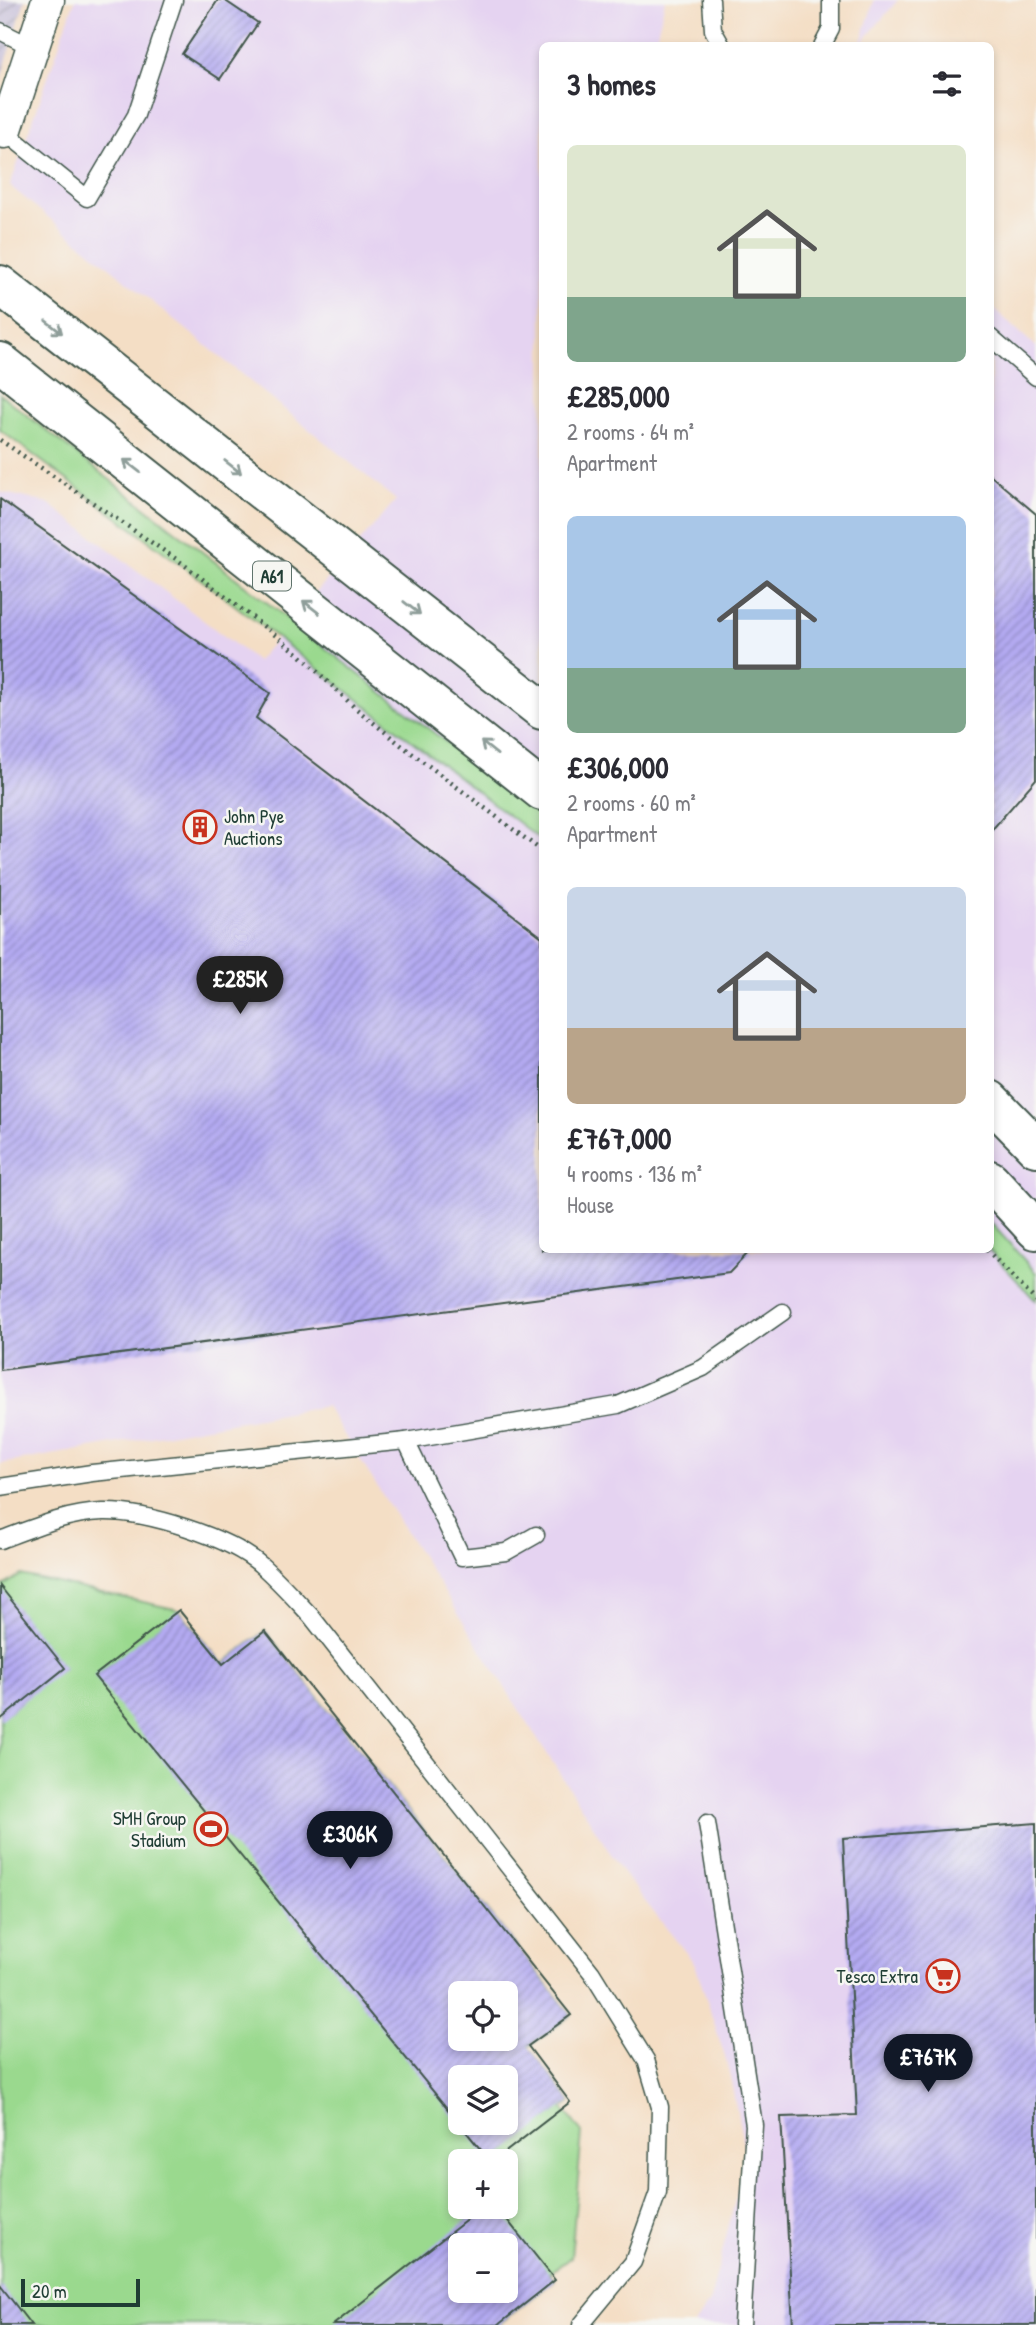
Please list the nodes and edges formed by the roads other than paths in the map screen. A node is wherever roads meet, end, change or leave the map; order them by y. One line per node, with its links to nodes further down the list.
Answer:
1 (48, 0): 8 (street)
2 (174, 0): 9 (lane)
3 (711, 0): 6 (lane)
4 (831, 0): 7 (lane)
5 (0, 31): 8 (lane)
6 (720, 42)
7 (824, 42)
8 (32, 47): 9 (street)
9 (5, 132)
10 (0, 285): 14 (highway, one-way to 14)
11 (994, 340): 13 (lane)
12 (0, 362): 15 (highway, A61, one-way to 12)
13 (1036, 377)
14 (539, 708)
15 (539, 788)
16 (994, 1104): 17 (highway)
17 (1036, 1147)
18 (994, 1184): 19 (highway)
19 (1036, 1230)
20 (783, 1312): 21 (lane)
21 (406, 1441): 22 (lane); 23 (lane)
22 (0, 1487)
23 (536, 1535)
24 (0, 1540): 26 (lane)
25 (707, 1822): 27 (lane)
26 (581, 2325)
27 (743, 2325)

